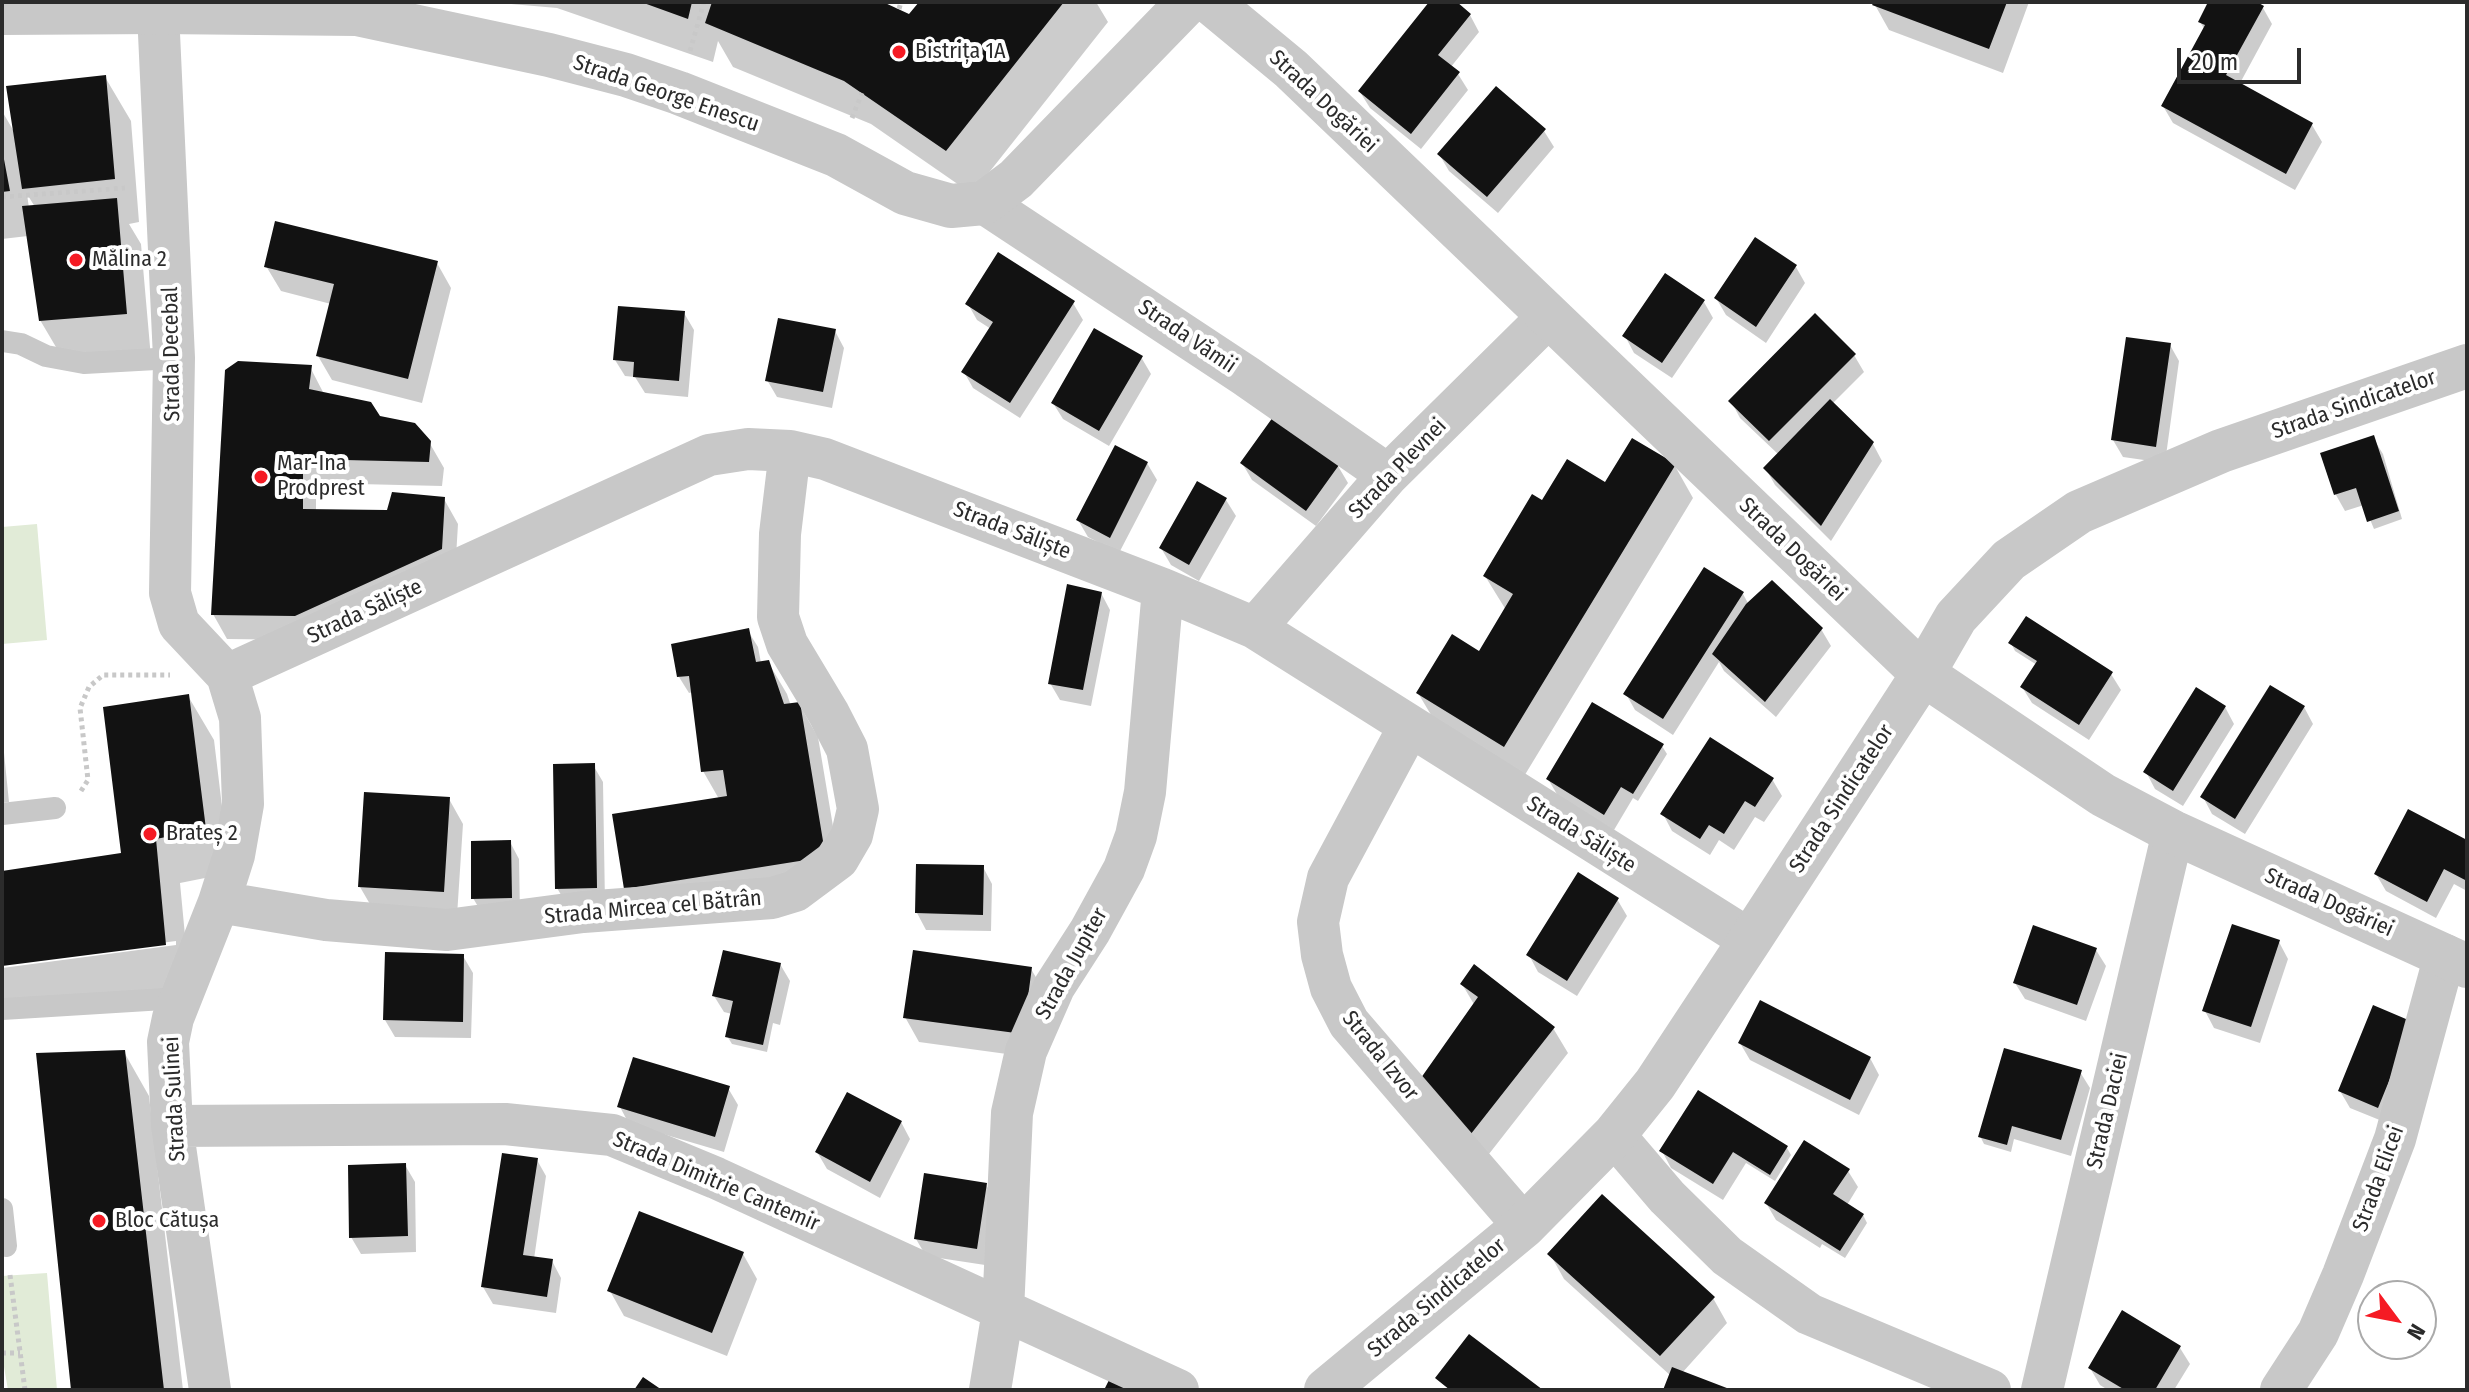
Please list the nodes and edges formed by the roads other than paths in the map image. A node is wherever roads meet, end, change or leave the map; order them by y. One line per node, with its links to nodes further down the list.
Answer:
1 (1188, 2): 5 (street)
2 (1210, 2): 6 (street, Strada Dogăriei)
3 (158, 12): 4 (street, Strada George Enescu); 5 (street, Strada George Enescu); 8 (street, Strada Decebal)
4 (2, 13)
5 (984, 203): 11 (street, Strada Vămii)
6 (1548, 317): 11 (street, Strada Plevnei); 14 (street, Strada Dogăriei)
7 (2, 341): 8 (lane)
8 (174, 358): 15 (street, Strada Decebal)
9 (2467, 366): 14 (street, Strada Sindicatelor)
10 (790, 451): 12 (street, Strada Săliște); 15 (street, Strada Săliște); 20 (street, Strada Mircea cel Bătrân)
11 (1388, 475): 13 (street, Strada Plevnei)
12 (1163, 589): 13 (street, Strada Săliște); 30 (street, Strada Jupiter)
13 (1255, 628): 16 (street, Strada Săliște)
14 (1923, 674): 19 (street, Strada Dogăriei); 21 (street, Strada Sindicatelor)
15 (227, 675): 20 (street, Strada Sulinei)
16 (1409, 727): 21 (street, Strada Săliște); 28 (street, Strada Izvor)
17 (55, 808): 18 (lane)
18 (2, 814)
19 (2173, 832): 22 (street, Strada Dogăriei); 36 (street, Strada Daciei)
20 (219, 902): 23 (street, Strada Sulinei)
21 (1750, 940): 26 (street, Strada Sindicatelor)
22 (2456, 960): 37 (street, Strada Elicei)
23 (180, 998): 24 (lane); 25 (street, Strada Sulinei)
24 (2, 1009)
25 (172, 1126): 30 (street, Strada Dimitrie Cantemir); 31 (street, Strada Sulinei)
26 (1614, 1135): 28 (street, Strada Sindicatelor); 35 (street)
27 (2, 1209): 29 (lane)
28 (1524, 1226): 34 (street, Strada Sindicatelor)
29 (6, 1246)
30 (1003, 1311): 32 (street, Strada Jupiter); 33 (street, Strada Dimitrie Cantemir)
31 (210, 1390)
32 (990, 1390)
33 (1178, 1390)
34 (1326, 1390)
35 (1990, 1390)
36 (2042, 1390)
37 (2281, 1390)

